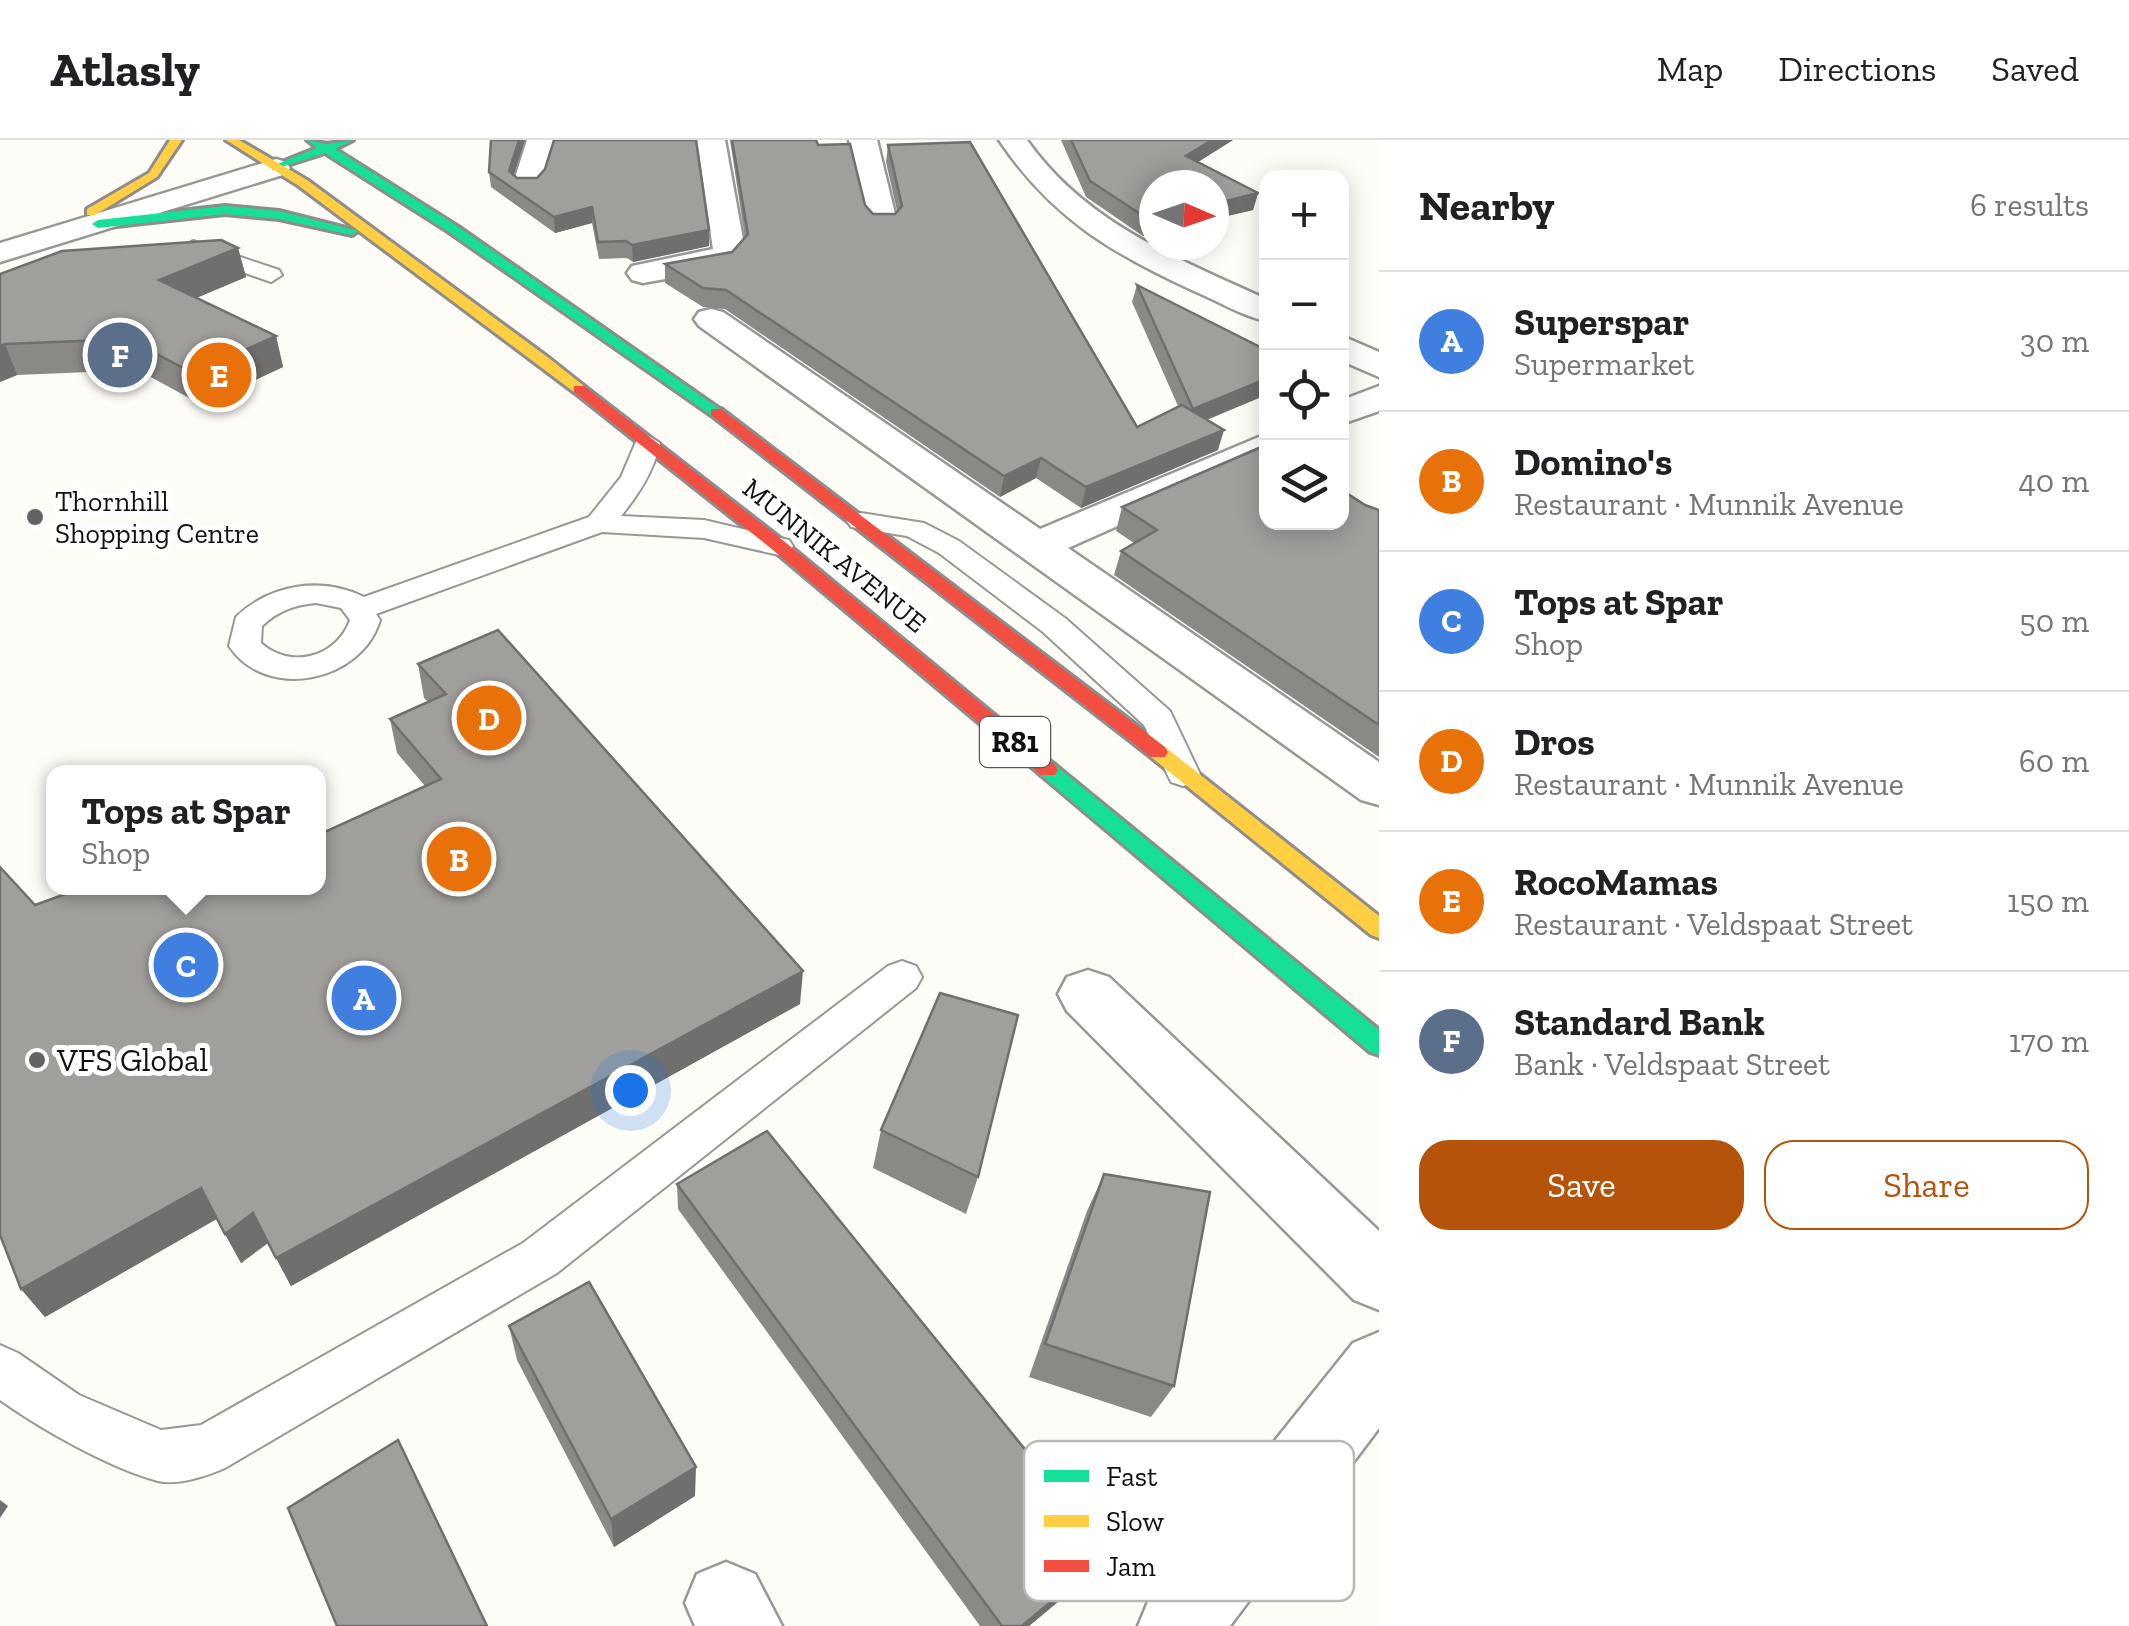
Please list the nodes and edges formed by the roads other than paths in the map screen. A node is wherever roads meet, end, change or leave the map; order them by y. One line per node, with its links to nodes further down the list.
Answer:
1 (176, 140): 12 (main road)
2 (291, 140): 8 (main road)
3 (541, 140): 10 (street)
4 (711, 140): 18 (street)
5 (863, 140): 13 (street)
6 (1013, 140): 20 (street)
7 (329, 143): 8 (main road); 11 (main road, MUNNIK AVENUE)
8 (254, 155): 12 (street); 14 (main road, MUNNIK AVENUE / R81)
9 (394, 168): 11 (main road)
10 (528, 184)
11 (406, 198): 28 (main road, MUNNIK AVENUE)
12 (95, 218): 14 (main road); 15 (street); 17 (street)
13 (882, 222)
14 (375, 236): 26 (main road, MUNNIK AVENUE / R81)
15 (0, 241)
16 (178, 245): 19 (lane)
17 (0, 253)
18 (643, 273)
19 (271, 275)
20 (1259, 307)
21 (711, 319): 31 (street)
22 (1346, 350): 23 (street)
23 (1379, 366)
24 (1379, 397): 25 (street)
25 (1349, 411)
26 (647, 443): 29 (lane); 30 (main road, MUNNIK AVENUE / R81)
27 (1259, 449): 31 (street)
28 (861, 521): 33 (lane)
29 (599, 523): 30 (lane); 32 (lane)
30 (779, 546): 38 (main road, MUNNIK AVENUE / R81)
31 (1033, 548): 34 (street)
32 (360, 610)
33 (1183, 774): 35 (main road)
34 (1379, 788)
35 (1379, 928)
36 (902, 977): 41 (lane)
37 (1088, 994): 39 (street)
38 (1379, 1044)
39 (1379, 1276)
40 (1379, 1368): 42 (street)
41 (0, 1370)
42 (1323, 1441)
43 (1199, 1601): 44 (street)
44 (1180, 1626)

